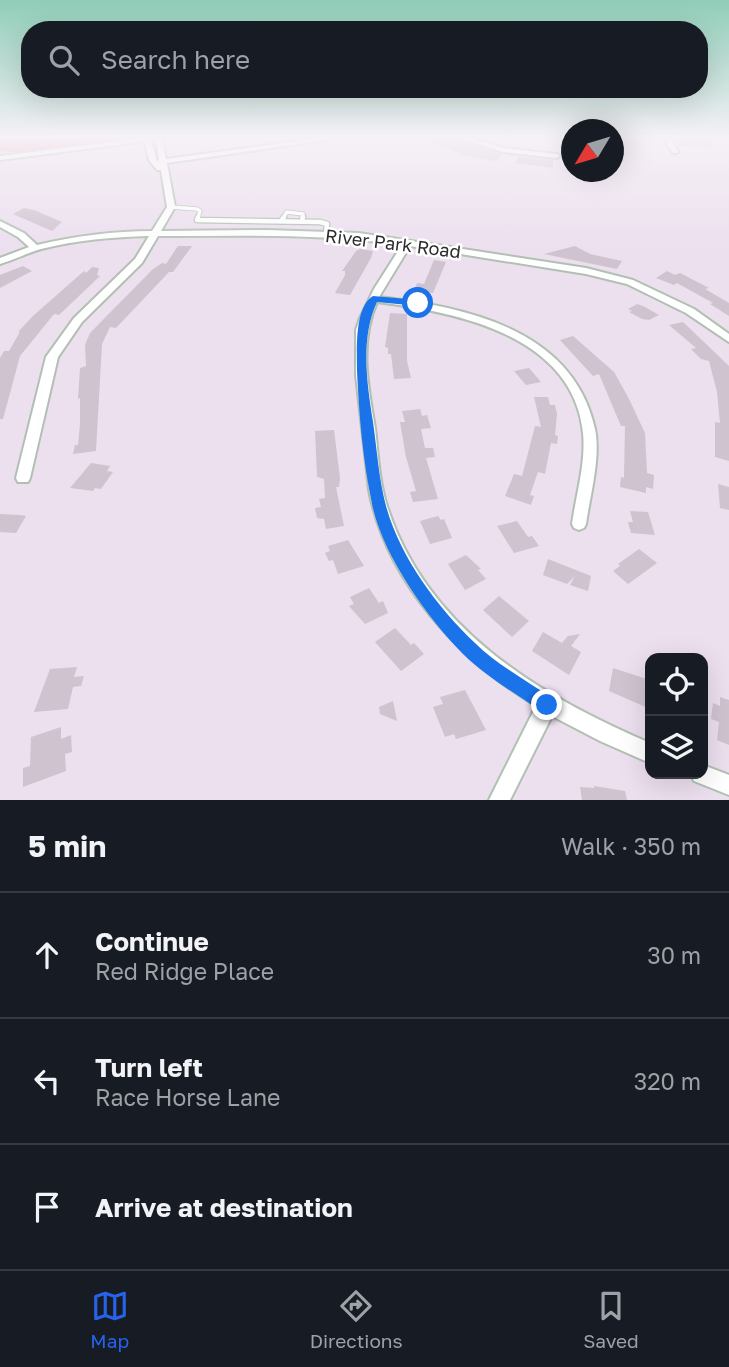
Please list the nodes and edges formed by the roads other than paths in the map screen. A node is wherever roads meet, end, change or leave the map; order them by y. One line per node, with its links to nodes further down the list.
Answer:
1 (165, 175): 2 (street)
2 (171, 207): 3 (lane); 6 (street)
3 (281, 221): 4 (lane); 4 (lane)
4 (302, 221): 7 (lane)
5 (0, 224): 9 (street)
6 (157, 233): 7 (street, River Park Road); 9 (street, River Park Road); 13 (street)
7 (326, 234): 8 (street, River Park Road)
8 (407, 244): 11 (street); 12 (street, River Park Road)
9 (35, 248): 10 (street, River Park Road)
10 (0, 261)
11 (373, 299): 14 (street); 15 (street)
12 (729, 340)
13 (23, 478)
14 (579, 524)
15 (547, 705): 16 (street); 19 (street)
16 (645, 751)
17 (708, 777): 18 (street)
18 (729, 785)
19 (499, 800)

